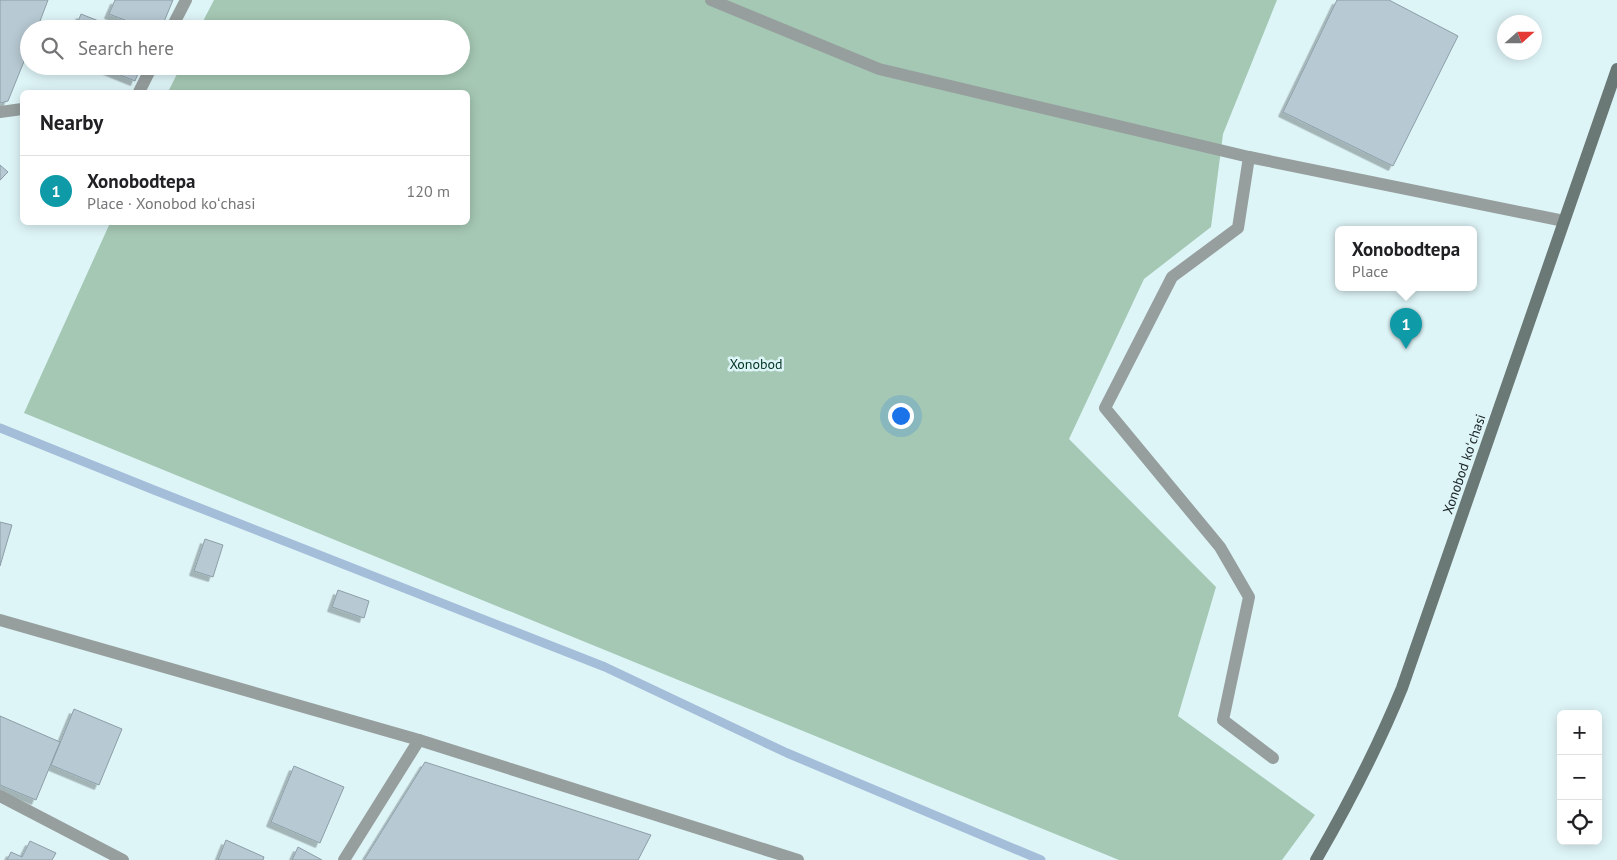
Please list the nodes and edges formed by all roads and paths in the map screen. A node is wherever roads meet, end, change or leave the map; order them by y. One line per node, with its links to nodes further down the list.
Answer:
1 (186, 0): 3 (street)
2 (711, 0): 9 (street)
3 (176, 20)
4 (1617, 69): 10 (main road, Xonobod koʻchasi)
5 (148, 75): 6 (street)
6 (140, 90)
7 (20, 109): 8 (street)
8 (0, 112)
9 (1249, 157): 10 (street); 13 (street)
10 (1564, 221): 18 (main road, Xonobod koʻchasi)
11 (0, 620): 12 (street)
12 (419, 740): 16 (street); 17 (street)
13 (1273, 758)
14 (0, 796): 15 (street)
15 (123, 860)
16 (344, 860)
17 (798, 860)
18 (1316, 860)

